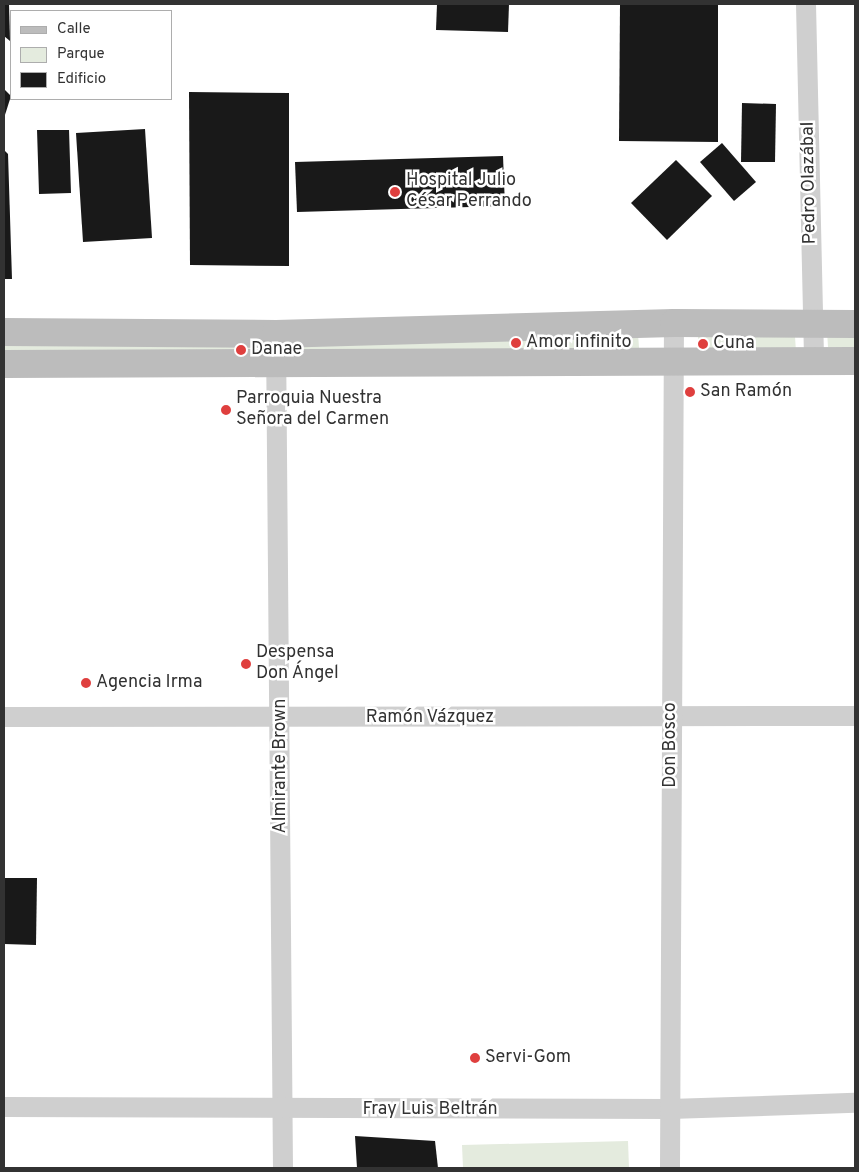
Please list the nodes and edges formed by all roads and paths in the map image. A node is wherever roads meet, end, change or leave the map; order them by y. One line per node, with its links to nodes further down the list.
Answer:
1 (806, 4): 3 (street, Pedro Olazábal)
2 (674, 323): 3 (main road); 6 (main road); 9 (street, Don Bosco)
3 (813, 324): 4 (main road); 7 (street, Pedro Olazábal)
4 (855, 324)
5 (4, 332): 6 (main road)
6 (276, 334): 11 (street, Almirante Brown)
7 (814, 361): 8 (main road); 9 (main road)
8 (855, 361)
9 (674, 362): 11 (main road); 15 (street, Don Bosco)
10 (4, 364): 11 (main road)
11 (275, 366): 14 (street, Almirante Brown)
12 (855, 716): 15 (street, Ramón Vázquez)
13 (4, 717): 14 (street, Ramón Vázquez)
14 (281, 717): 15 (street, Ramón Vázquez); 19 (street, Almirante Brown)
15 (671, 719): 18 (street, Don Bosco)
16 (855, 1103): 18 (street, Fray Luis Beltrán)
17 (4, 1107): 19 (street, Fray Luis Beltrán)
18 (670, 1109): 19 (street, Fray Luis Beltrán); 21 (street, Don Bosco)
19 (283, 1110): 20 (street, Almirante Brown)
20 (282, 1168)
21 (670, 1168)

